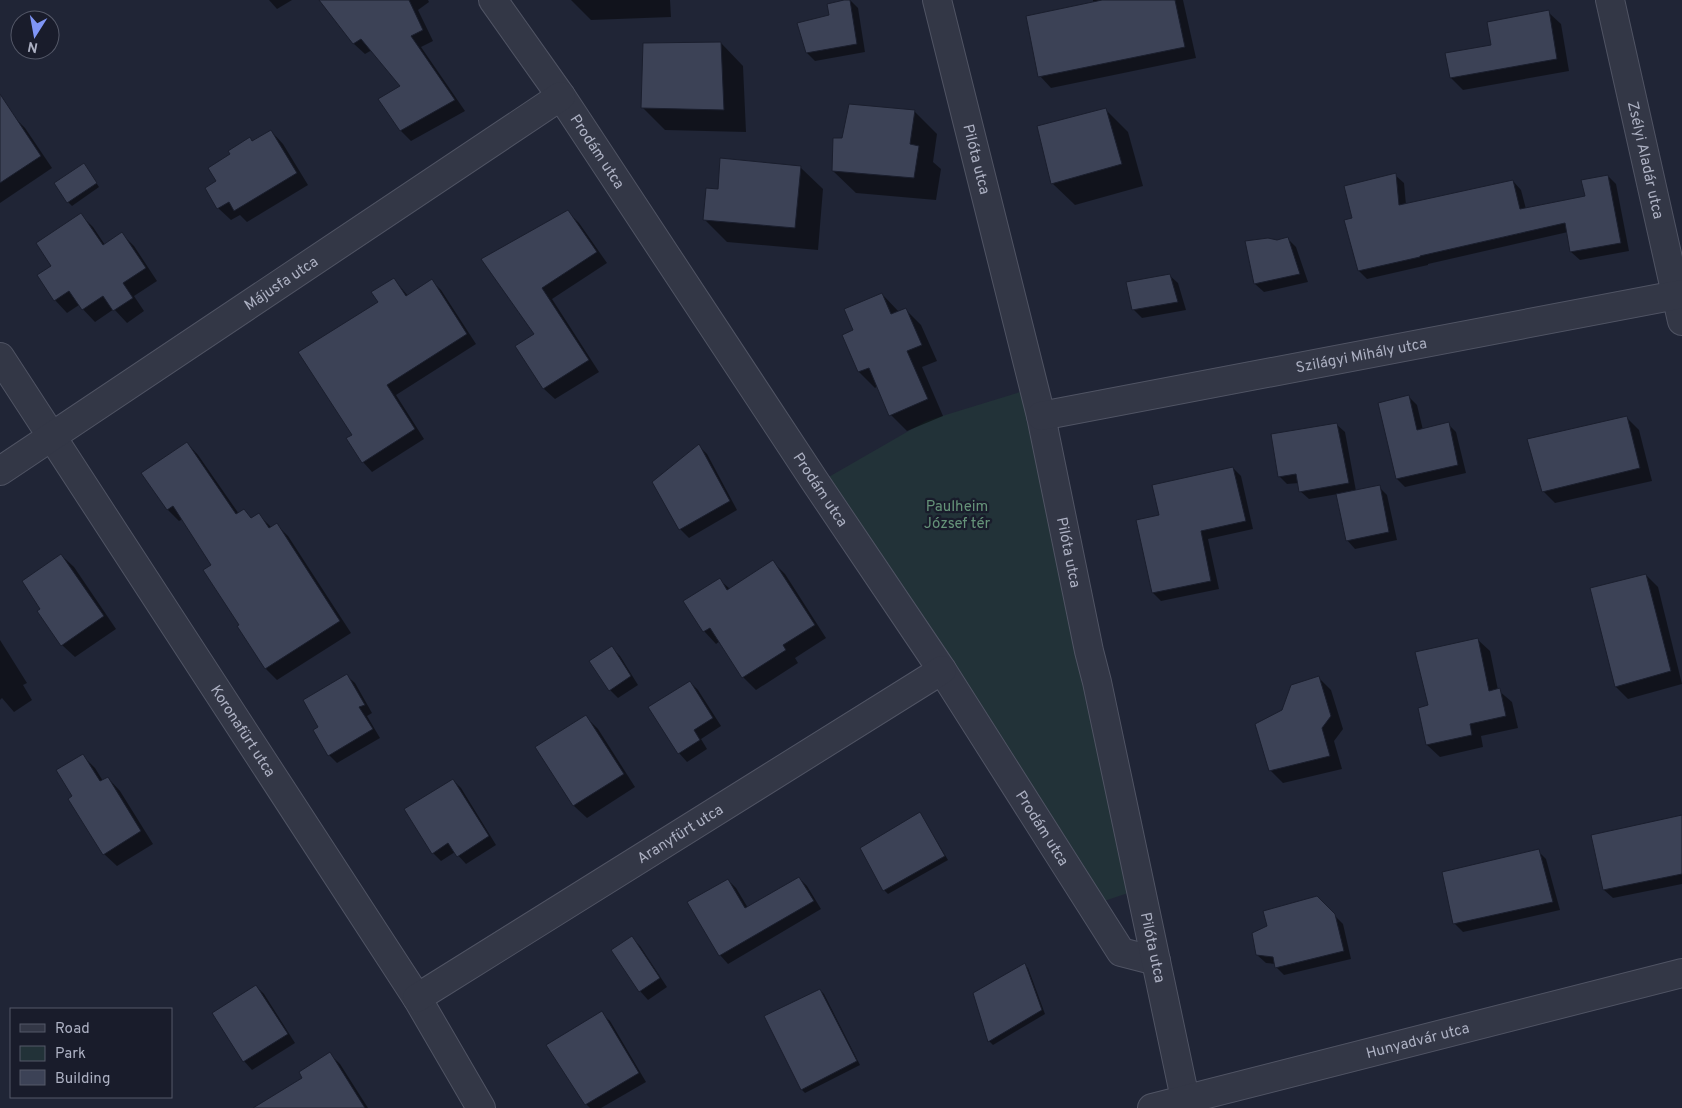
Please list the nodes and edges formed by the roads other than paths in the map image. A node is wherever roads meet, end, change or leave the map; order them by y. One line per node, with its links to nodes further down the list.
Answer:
1 (493, 0): 4 (street, Prodám utca)
2 (937, 0): 7 (street, Pilóta utca)
3 (1610, 0): 5 (street, Zsélyi Aladár utca)
4 (561, 96): 8 (street, Májusfa utca); 10 (street, Prodám utca)
5 (1680, 303): 7 (street, Szilágyi Mihály utca)
6 (0, 357): 8 (street, Koronafürt utca)
7 (1041, 416): 11 (street, Pilóta utca)
8 (51, 436): 9 (street, Májusfa utca); 13 (street, Koronafürt utca)
9 (0, 471)
10 (942, 670): 11 (street, Prodám utca); 13 (street, Aranyfürt utca)
11 (1156, 962): 14 (street, Pilóta utca)
12 (1682, 973): 14 (street, Hunyadvár utca)
13 (417, 998): 15 (street, Koronafürt utca)
14 (1186, 1104): 16 (street, Hunyadvár utca)
15 (481, 1108)
16 (1152, 1108)

